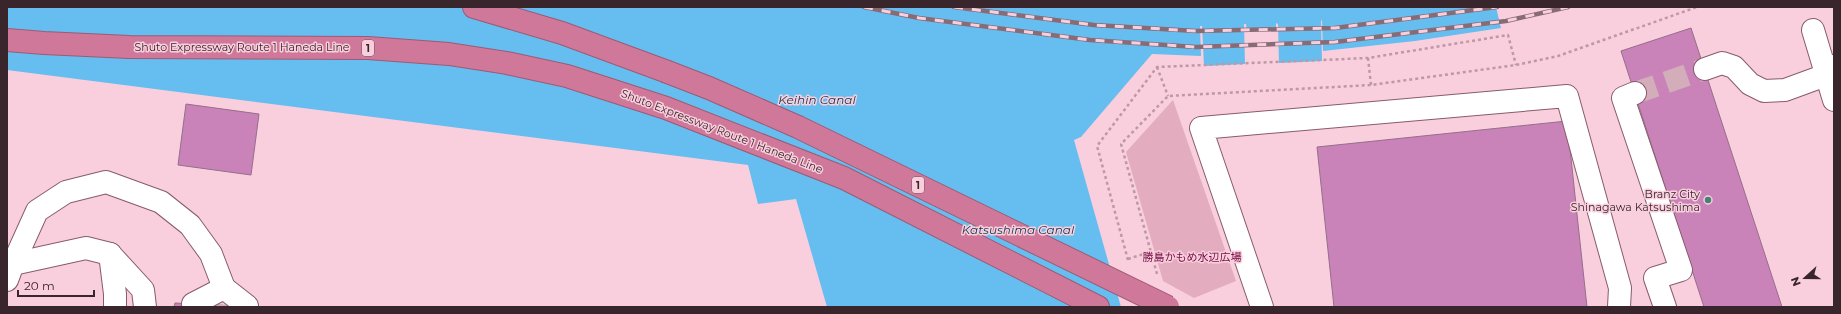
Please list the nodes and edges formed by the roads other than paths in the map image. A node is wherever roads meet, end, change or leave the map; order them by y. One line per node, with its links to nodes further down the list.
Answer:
1 (474, 7): 17 (highway, 1, bridge)
2 (1813, 30): 5 (street)
3 (7, 40): 16 (highway, Shuto Expressway Route 1 Haneda Line / 1)
4 (1705, 69): 5 (street)
5 (1830, 70): 7 (street)
6 (1635, 93): 20 (street)
7 (1834, 100)
8 (110, 254): 9 (street); 13 (street); 14 (street); 15 (street)
9 (10, 272): 10 (street)
10 (223, 296): 11 (street); 12 (street)
11 (193, 304)
12 (247, 306)
13 (102, 307)
14 (114, 307)
15 (145, 307)
16 (1098, 307)
17 (1168, 307)
18 (1262, 307): 19 (street)
19 (1619, 307)
20 (1665, 307)

